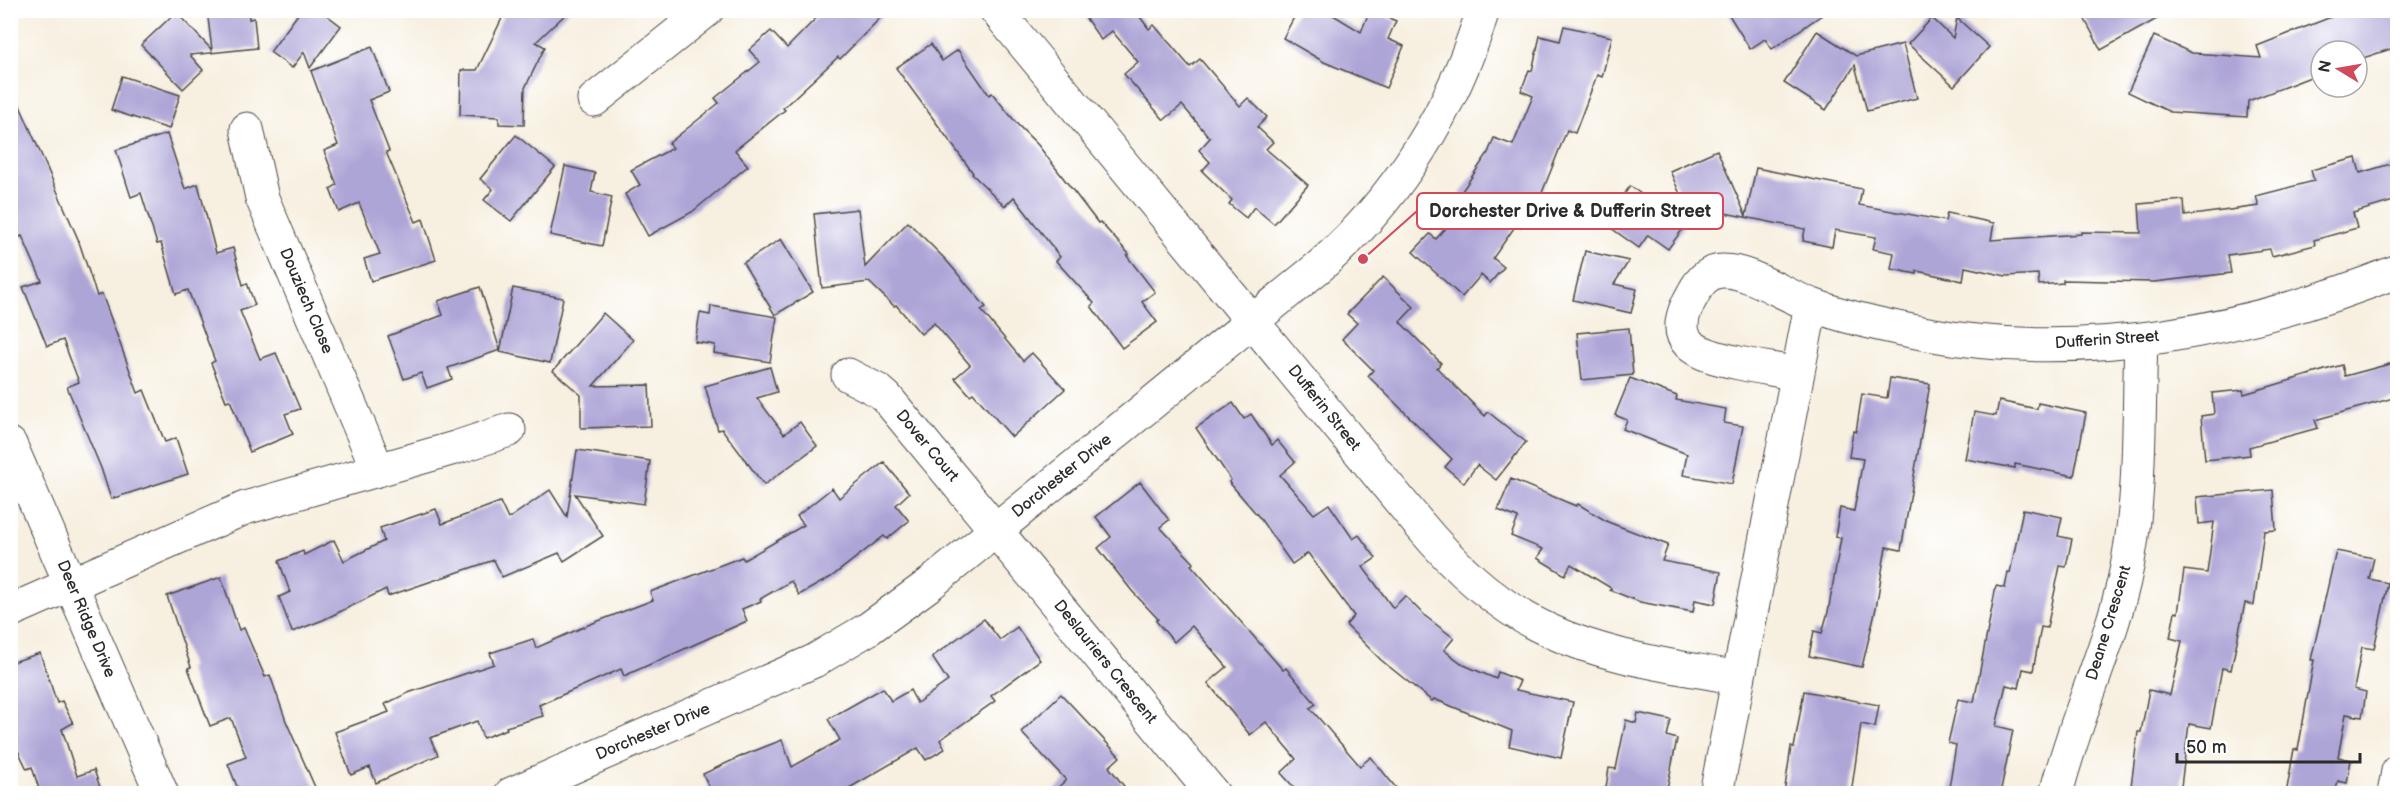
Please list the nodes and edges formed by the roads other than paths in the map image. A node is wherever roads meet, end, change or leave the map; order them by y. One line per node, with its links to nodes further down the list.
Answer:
1 (707, 10): 4 (street)
2 (996, 10): 8 (street, Dufferin Street)
3 (1483, 10): 8 (street, Dorchester Drive)
4 (594, 100)
5 (247, 129): 14 (street, Douziech Close)
6 (2397, 271): 9 (street, Dufferin Street)
7 (1811, 305): 9 (street, Dufferin Street); 10 (street); 10 (street, Dufferin Street)
8 (1253, 320): 15 (street, Dorchester Drive); 18 (street, Dufferin Street)
9 (2141, 340): 24 (street, Deane Crescent)
10 (1797, 374): 18 (street)
11 (848, 375): 15 (street, Dover Court)
12 (509, 430): 14 (street)
13 (10, 444): 16 (street, Deer Ridge Drive)
14 (378, 470): 16 (street)
15 (997, 530): 20 (street, Dorchester Drive); 22 (street, Deslauriers Crescent)
16 (71, 584): 17 (street); 21 (street, Deer Ridge Drive)
17 (10, 611)
18 (1738, 678): 23 (street)
19 (2397, 771): 25 (street)
20 (521, 792)
21 (162, 794)
22 (1214, 794)
23 (1716, 794)
24 (2056, 794)
25 (2394, 794)

